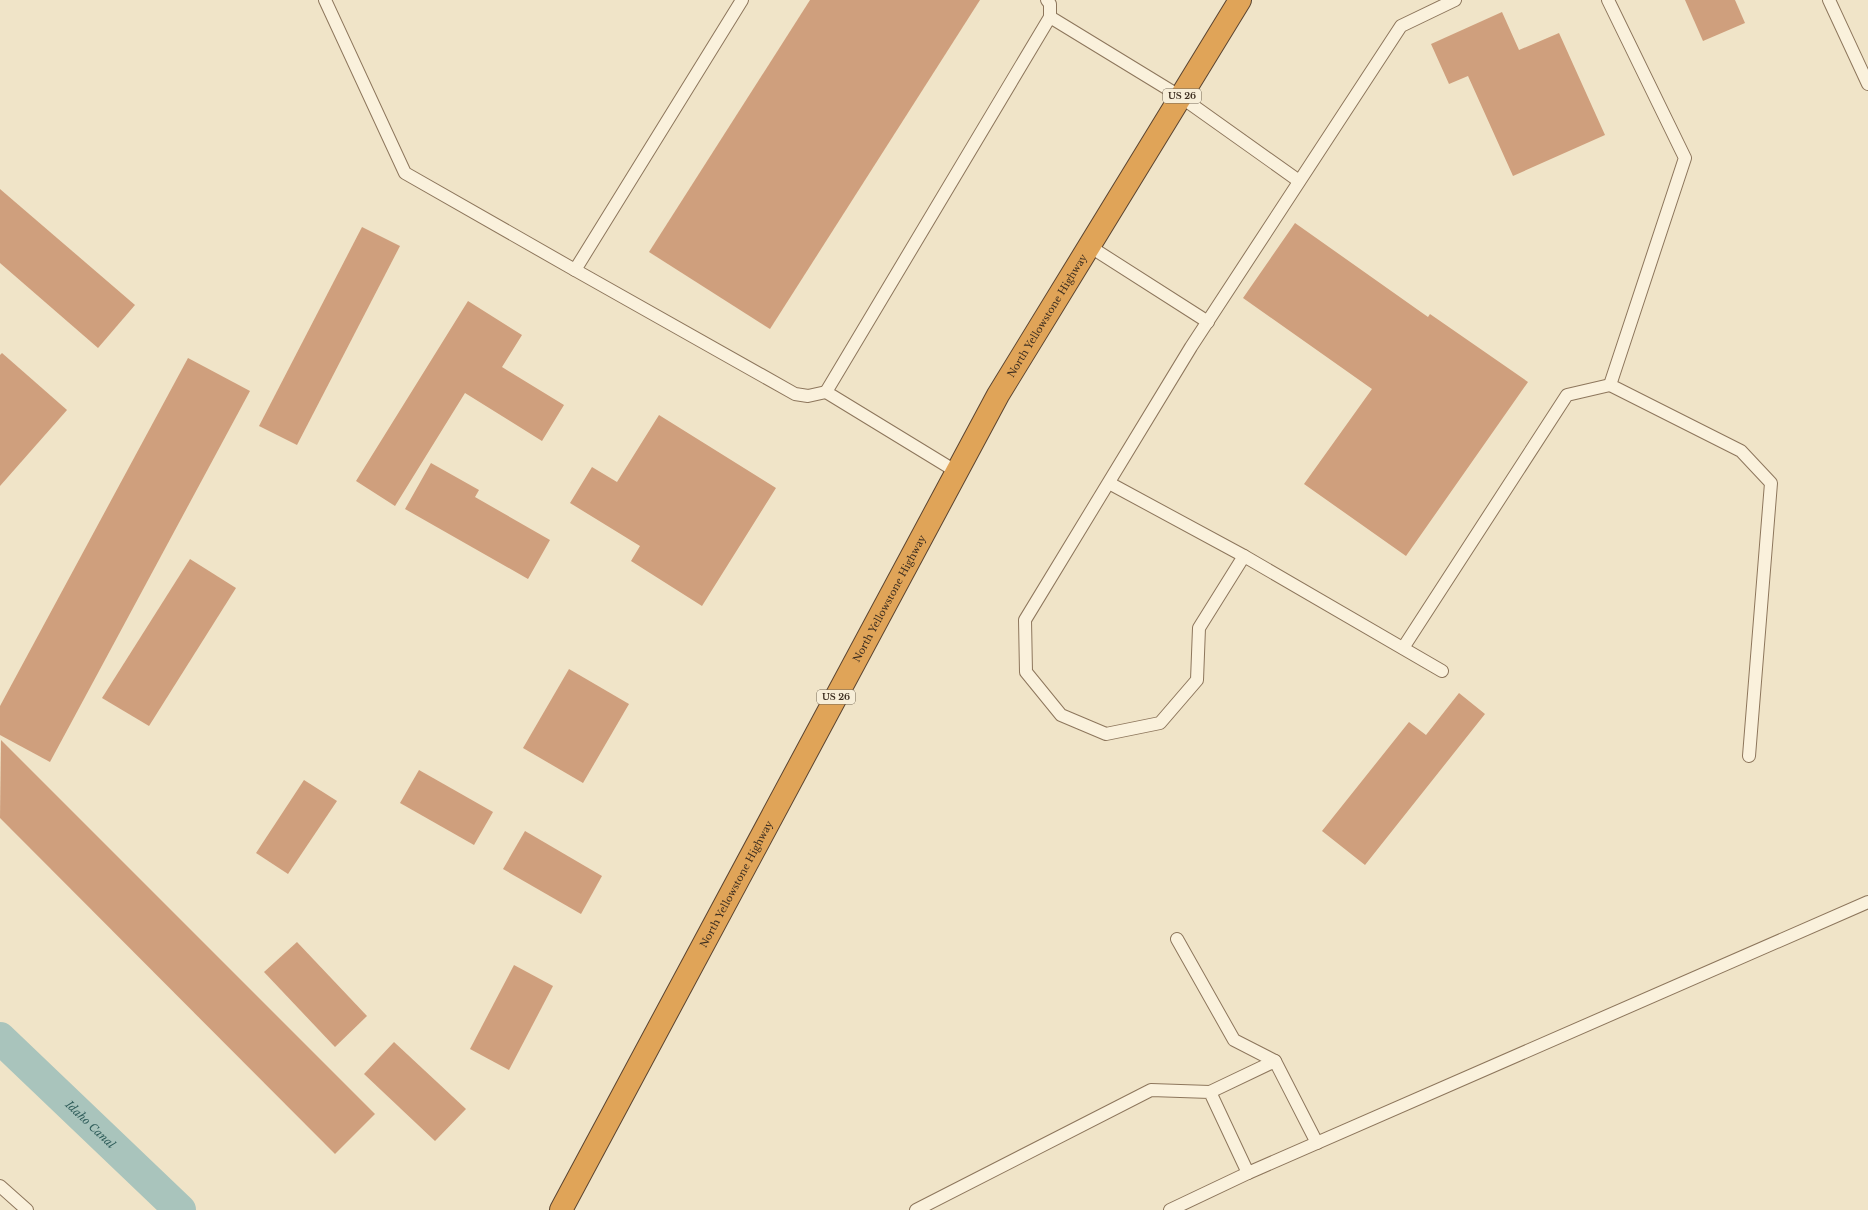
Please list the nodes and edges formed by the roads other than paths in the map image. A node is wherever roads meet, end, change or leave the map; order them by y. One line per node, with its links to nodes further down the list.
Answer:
1 (325, 0): 13 (lane)
2 (742, 0): 13 (lane)
3 (1047, 0): 8 (lane)
4 (1240, 0): 10 (highway, North Yellowstone Highway / US 26)
5 (1455, 0): 11 (lane)
6 (1608, 0): 15 (lane)
7 (1828, 0): 9 (lane)
8 (1050, 17): 10 (lane); 16 (lane)
9 (1868, 84)
10 (1181, 97): 11 (lane); 12 (highway, North Yellowstone Highway / US 26)
11 (1299, 181): 14 (lane)
12 (1090, 246): 14 (lane); 17 (highway, North Yellowstone Highway / US 26)
13 (575, 270): 16 (lane)
14 (1208, 322): 18 (lane)
15 (1610, 385): 20 (lane); 22 (lane)
16 (826, 392): 17 (lane)
17 (957, 472): 31 (highway, North Yellowstone Highway / US 26)
18 (1109, 483): 19 (lane); 19 (lane)
19 (1244, 556): 20 (lane)
20 (1403, 648): 21 (lane)
21 (1442, 671)
22 (1749, 756)
23 (1868, 902): 27 (lane)
24 (1177, 939): 25 (lane)
25 (1275, 1061): 26 (lane); 27 (lane)
26 (1210, 1092): 28 (lane); 32 (lane)
27 (1317, 1143): 28 (lane)
28 (1248, 1173): 33 (lane)
29 (0, 1186): 30 (lane)
30 (27, 1210)
31 (561, 1210)
32 (916, 1210)
33 (1170, 1210)

